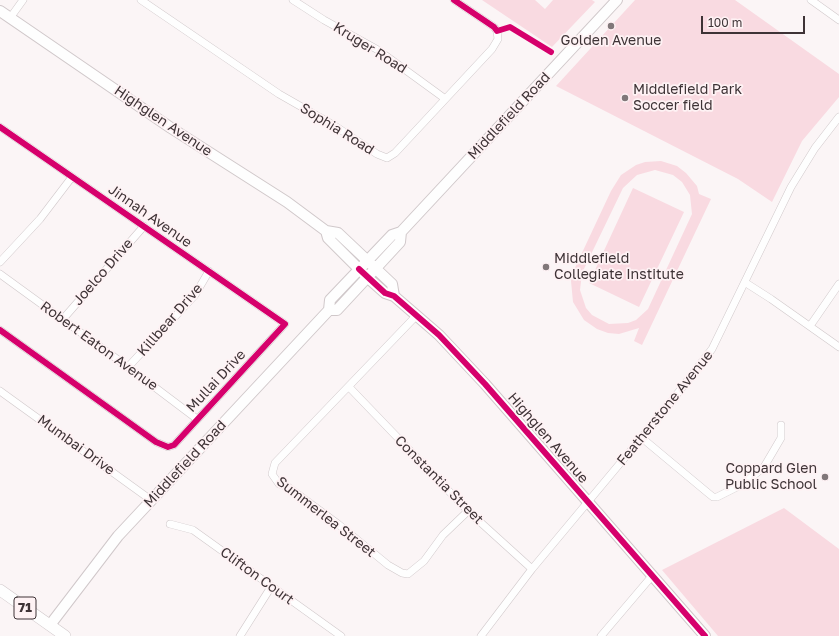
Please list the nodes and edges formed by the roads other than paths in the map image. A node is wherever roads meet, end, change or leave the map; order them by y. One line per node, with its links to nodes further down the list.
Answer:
1 (23, 0): 9 (street)
2 (141, 0): 11 (street, Sophia Road)
3 (293, 0): 11 (street, Kruger Road)
4 (454, 0): 11 (street, Sophia Road)
5 (811, 0): 7 (street)
6 (614, 1): 17 (street, Middlefield Road)
7 (822, 3): 10 (street)
8 (0, 11): 9 (street, Highglen Avenue)
9 (10, 18): 16 (street, Highglen Avenue)
10 (839, 20)
11 (444, 98)
12 (839, 117): 25 (street, Featherstone Avenue)
13 (0, 129): 14 (street, Jinnah Avenue)
14 (72, 177): 15 (street, Jinnah Avenue); 19 (street)
15 (144, 226): 22 (street, Jinnah Avenue); 30 (street, Joelco Drive)
16 (326, 231): 18 (street, Highglen Avenue); 21 (street, Highglen Avenue)
17 (401, 232): 18 (street, Middlefield Road); 20 (street, Middlefield Road)
18 (368, 261): 20 (street, Highglen Avenue); 21 (street, Middlefield Road)
19 (0, 262)
20 (376, 268): 24 (street, Middlefield Road); 27 (street, Highglen Avenue)
21 (359, 270): 24 (street, Highglen Avenue); 28 (street, Middlefield Road)
22 (209, 271): 31 (street, Jinnah Avenue); 35 (street, Killbear Drive)
23 (0, 274): 30 (street, Robert Eaton Avenue)
24 (368, 277): 27 (street, Highglen Avenue); 28 (street, Middlefield Road)
25 (746, 283): 32 (street); 40 (street, Featherstone Avenue)
26 (839, 284): 32 (street)
27 (394, 296): 29 (street, Highglen Avenue)
28 (329, 310): 41 (street, Middlefield Road)
29 (416, 316): 36 (street, Summerlea Street); 42 (street, Highglen Avenue)
30 (63, 319): 35 (street, Robert Eaton Avenue)
31 (285, 324): 38 (street, Mullai Drive)
32 (810, 326): 34 (street)
33 (0, 330): 38 (street, Mullai Drive)
34 (839, 347)
35 (128, 366): 38 (street, Robert Eaton Avenue)
36 (349, 388): 43 (street, Constantia Street); 43 (street, Summerlea Street)
37 (0, 391): 41 (street, Mumbai Drive)
38 (197, 419)
39 (781, 425): 40 (street)
40 (642, 438): 42 (street, Featherstone Avenue)
41 (151, 500): 49 (street, Middlefield Road)
42 (587, 502): 45 (street, Featherstone Avenue); 46 (street, Highglen Avenue)
43 (468, 511): 45 (street, Constantia Street)
44 (170, 524): 47 (street, Clifton Court)
45 (532, 569): 53 (street, Featherstone Avenue)
46 (652, 576): 54 (street); 55 (street, Highglen Avenue)
47 (271, 587): 51 (street); 52 (street, Clifton Court)
48 (0, 590): 49 (main road, 71)
49 (50, 625): 50 (main road, 71)
50 (64, 636)
51 (240, 636)
52 (341, 636)
53 (481, 636)
54 (601, 636)
55 (705, 636)

